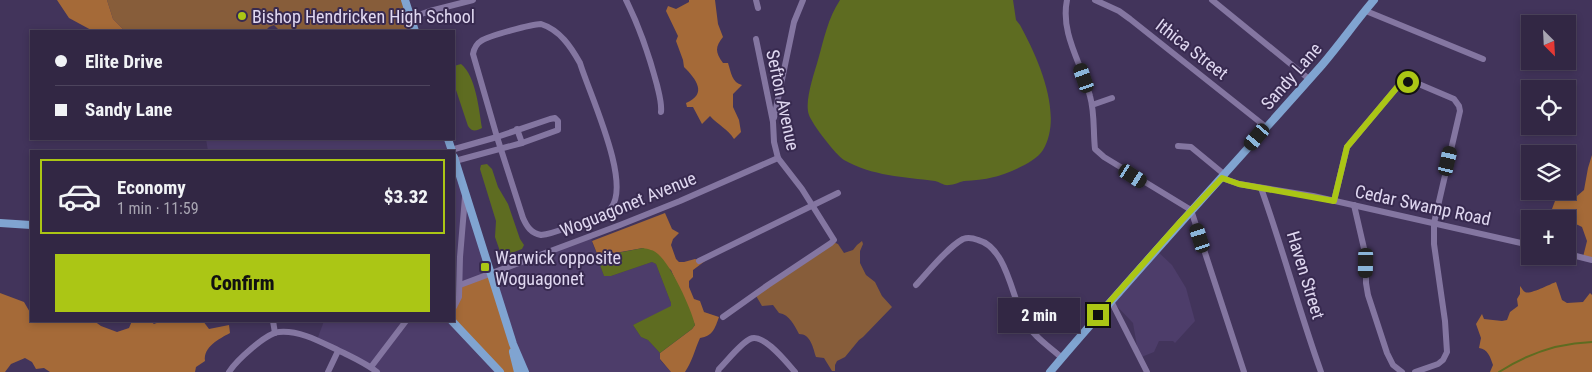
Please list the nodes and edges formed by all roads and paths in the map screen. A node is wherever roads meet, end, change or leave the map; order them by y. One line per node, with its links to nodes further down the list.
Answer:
1 (405, 0): 12 (main road)
2 (473, 0): 12 (street)
3 (626, 0): 19 (street)
4 (756, 0): 10 (street)
5 (803, 0): 20 (street)
6 (1067, 0): 18 (street)
7 (1095, 0): 21 (street, Ithica Street)
8 (1212, 0): 16 (street)
9 (1370, 1): 11 (main road, Sandy Lane)
10 (758, 8)
11 (1366, 11): 15 (street); 16 (main road, Sandy Lane)
12 (410, 18): 13 (main road)
13 (415, 30)
14 (756, 39): 20 (street, Sefton Avenue)
15 (1483, 59)
16 (1309, 79): 21 (main road, Sandy Lane)
17 (1112, 98): 18 (street)
18 (1092, 105): 38 (street)
19 (661, 112)
20 (773, 122): 29 (street, Sefton Avenue)
21 (1266, 126): 31 (main road, Sandy Lane)
22 (517, 129): 23 (street); 24 (street); 24 (street)
23 (496, 137): 26 (street); 26 (street); 27 (street)
24 (522, 143): 26 (street)
25 (1178, 146): 31 (street)
26 (501, 148): 28 (street)
27 (455, 154)
28 (455, 155)
29 (778, 158): 36 (street, Sefton Avenue); 46 (street, Woguagonet Avenue)
30 (455, 162): 34 (main road)
31 (1224, 176): 32 (street, Cedar Swamp Road); 38 (main road, Sandy Lane)
32 (1261, 188): 35 (street, Cedar Swamp Road); 71 (street, Haven Street)
33 (838, 192): 36 (street)
34 (465, 197): 46 (main road); 47 (street)
35 (1334, 201): 37 (street, Cedar Swamp Road); 40 (street)
36 (812, 205): 45 (street); 51 (street, Sefton Avenue)
37 (1354, 205): 40 (street, Cedar Swamp Road); 72 (street)
38 (1191, 210): 49 (main road, Sandy Lane); 70 (street)
39 (0, 223): 41 (main road)
40 (1434, 224): 42 (street, Cedar Swamp Road); 73 (street)
41 (30, 225)
42 (1521, 242)
43 (1576, 256): 44 (street)
44 (1592, 260)
45 (699, 261)
46 (490, 273): 47 (street, Woguagonet Avenue); 55 (main road)
47 (460, 285): 50 (street)
48 (916, 285): 58 (street)
49 (1111, 301): 58 (main road, Sandy Lane); 69 (street)
50 (455, 305)
51 (722, 317)
52 (273, 322): 56 (street)
53 (405, 322): 59 (street)
54 (453, 322): 63 (main road)
55 (508, 330): 64 (main road); 65 (main road)
56 (275, 333): 57 (street); 60 (street)
57 (338, 351): 59 (street); 61 (street)
58 (1062, 358): 68 (main road, Sandy Lane)
59 (371, 368): 62 (street)
60 (229, 372)
61 (328, 372)
62 (377, 372)
63 (500, 372)
64 (518, 372)
65 (525, 372)
66 (718, 372): 67 (street)
67 (795, 372)
68 (1050, 372)
69 (1147, 372)
70 (1244, 372)
71 (1321, 372)
72 (1402, 372)
73 (1415, 372)

